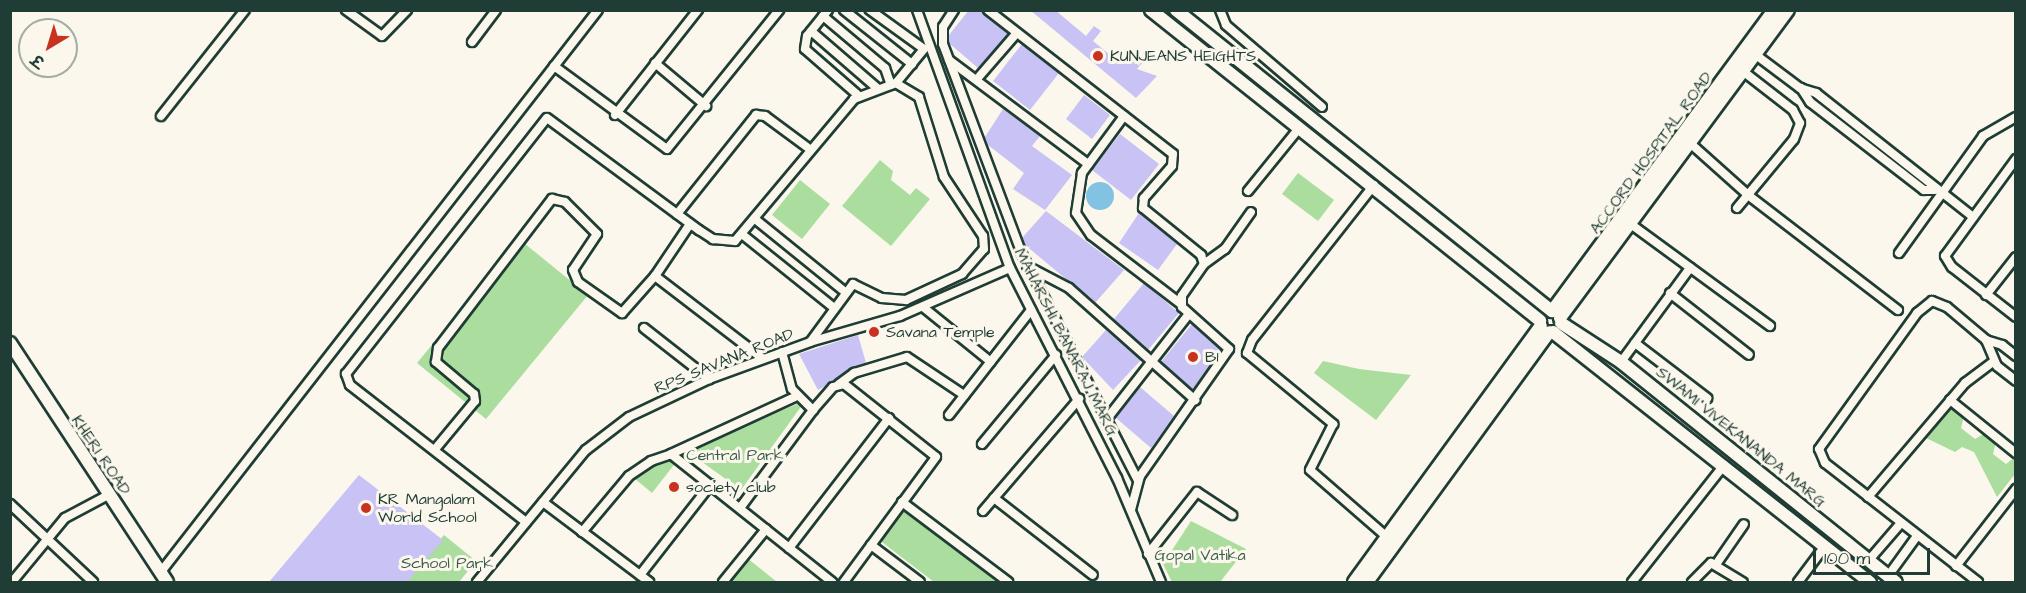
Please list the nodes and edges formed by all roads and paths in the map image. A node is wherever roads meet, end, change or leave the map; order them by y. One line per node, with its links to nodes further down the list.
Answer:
1 (245, 10): 35 (street)
2 (346, 10): 3 (street)
3 (407, 10)
4 (496, 10): 21 (street)
5 (598, 10): 26 (street)
6 (698, 10): 24 (street)
7 (779, 10): 32 (street)
8 (844, 10): 25 (street)
9 (870, 10): 25 (street)
10 (917, 10): 59 (street, MAHARSHI BANARAJ MARG)
11 (954, 10): 23 (street)
12 (988, 10): 20 (street)
13 (1151, 10): 38 (street)
14 (1176, 10): 72 (street)
15 (1220, 10): 33 (street)
16 (1774, 10): 22 (street, ACCORD HOSPITAL ROAD)
17 (1788, 10): 22 (street)
18 (825, 14): 19 (street); 29 (street)
19 (811, 31): 30 (street); 31 (street)
20 (1016, 34): 28 (street); 36 (street)
21 (472, 42)
22 (1751, 52): 27 (street); 45 (street); 72 (street, ACCORD HOSPITAL ROAD)
23 (950, 60): 28 (street); 58 (street)
24 (655, 63): 32 (street); 34 (street)
25 (912, 64): 29 (street)
26 (554, 66): 34 (street); 136 (street)
27 (1744, 72): 39 (street); 46 (street)
28 (977, 79): 42 (street)
29 (894, 84): 30 (street); 62 (street)
30 (877, 88): 31 (street)
31 (858, 95): 40 (street)
32 (706, 106): 34 (street)
33 (1322, 107)
34 (615, 115)
35 (161, 116)
36 (1124, 116): 42 (street); 57 (street)
37 (2016, 117): 45 (street)
38 (1300, 127): 43 (street); 44 (street)
39 (1691, 144): 46 (street); 53 (street)
40 (811, 150): 49 (street); 51 (street)
41 (2016, 159): 50 (street)
42 (1088, 164): 65 (street)
43 (1374, 185): 72 (street); 126 (street)
44 (1248, 191)
45 (1938, 192): 50 (street); 55 (street)
46 (1748, 195): 47 (street); 69 (street)
47 (1737, 208)
48 (1251, 212): 57 (street)
49 (677, 214): 52 (street); 102 (street)
50 (1973, 217): 64 (street)
51 (755, 219): 54 (street); 62 (street)
52 (690, 224): 54 (street); 61 (street)
53 (1632, 225): 60 (street); 72 (street)
54 (743, 235): 67 (street)
55 (1899, 253)
56 (2016, 257): 64 (street)
57 (1204, 264): 65 (street)
58 (1027, 266): 87 (street); 100 (street)
59 (1010, 268): 66 (street, RPS SAVANA ROAD); 68 (street, MAHARSHI BANARAJ MARG)
60 (1690, 268): 63 (street); 73 (street)
61 (655, 276): 83 (street); 102 (street)
62 (845, 292): 67 (street)
63 (1670, 293): 78 (street); 81 (street)
64 (1986, 295): 71 (street)
65 (1181, 304): 70 (street)
66 (923, 307): 76 (street, RPS SAVANA ROAD); 85 (street)
67 (834, 308): 76 (street)
68 (1031, 310): 80 (street, MAHARSHI BANARAJ MARG); 85 (street)
69 (1898, 310)
70 (1188, 315): 87 (street); 95 (street)
71 (2016, 317)
72 (1551, 323): 86 (street, SWAMI VIVEKANANDA MARG); 105 (street); 126 (street); 149 (street)
73 (1770, 326)
74 (644, 328): 88 (street)
75 (1986, 340): 82 (street); 84 (street); 110 (street)
76 (810, 342): 79 (street, RPS SAVANA ROAD)
77 (10, 343): 109 (street, KHERI ROAD)
78 (1635, 343): 86 (street); 93 (street)
79 (782, 352): 83 (street, RPS SAVANA ROAD); 92 (street)
80 (1056, 355): 94 (street, MAHARSHI BANARAJ MARG); 101 (street)
81 (1749, 356)
82 (2016, 356)
83 (763, 359): 88 (street, RPS SAVANA ROAD)
84 (1994, 361): 89 (street); 96 (street)
85 (991, 362): 91 (street)
86 (1621, 362): 131 (street, SWAMI VIVEKANANDA MARG)
87 (1151, 363): 95 (street); 100 (street)
88 (709, 379): 112 (street, RPS SAVANA ROAD)
89 (2016, 381)
90 (839, 384): 91 (street); 97 (street); 99 (street)
91 (964, 395): 98 (street)
92 (796, 396): 97 (street); 104 (street)
93 (1707, 398)
94 (1079, 399): 111 (street); 116 (street, MAHARSHI BANARAJ MARG)
95 (1195, 400): 106 (street)
96 (1950, 400): 103 (street); 110 (street)
97 (813, 410): 115 (street)
98 (949, 416)
99 (889, 418): 113 (street); 129 (street)
100 (1106, 420): 106 (street)
101 (982, 444)
102 (436, 448): 119 (street)
103 (2016, 453)
104 (671, 454): 107 (street); 123 (street)
105 (1724, 465): 128 (street); 150 (street)
106 (1138, 480): 116 (street)
107 (711, 484): 115 (street); 134 (street)
108 (2016, 489): 133 (street)
109 (108, 495): 125 (street); 136 (street, KHERI ROAD)
110 (1868, 497): 120 (street)
111 (994, 498): 117 (street); 135 (street)
112 (543, 502): 119 (street, RPS SAVANA ROAD); 123 (street)
113 (902, 502): 127 (street); 146 (street)
114 (10, 504): 125 (street)
115 (740, 508): 122 (street)
116 (1131, 509): 130 (street, MAHARSHI BANARAJ MARG)
117 (983, 511)
118 (1232, 514): 130 (street)
119 (526, 522): 140 (street, RPS SAVANA ROAD)
120 (1901, 523): 124 (street); 131 (street)
121 (1744, 524): 132 (street)
122 (766, 529): 129 (street); 142 (street)
123 (582, 532): 134 (street)
124 (1917, 536): 133 (street); 137 (street)
125 (47, 537): 138 (street); 139 (street)
126 (1387, 537): 148 (street)
127 (871, 545): 144 (street); 145 (street)
128 (1825, 546): 153 (street); 154 (street)
129 (789, 548): 143 (street)
130 (1148, 554): 147 (street, MAHARSHI BANARAJ MARG)
131 (1869, 561): 137 (street, SWAMI VIVEKANANDA MARG)
132 (1717, 563): 151 (street); 152 (street)
133 (1956, 566): 155 (street)
134 (640, 575): 141 (street)
135 (1093, 575)
136 (164, 578)
137 (1892, 579)
138 (12, 582)
139 (93, 582)
140 (477, 582)
141 (649, 582)
142 (723, 582)
143 (832, 582)
144 (846, 582)
145 (920, 582)
146 (1008, 582)
147 (1161, 582)
148 (1354, 582)
149 (1367, 582)
150 (1632, 582)
151 (1692, 582)
152 (1743, 582)
153 (1798, 582)
154 (1870, 582)
155 (1978, 582)

